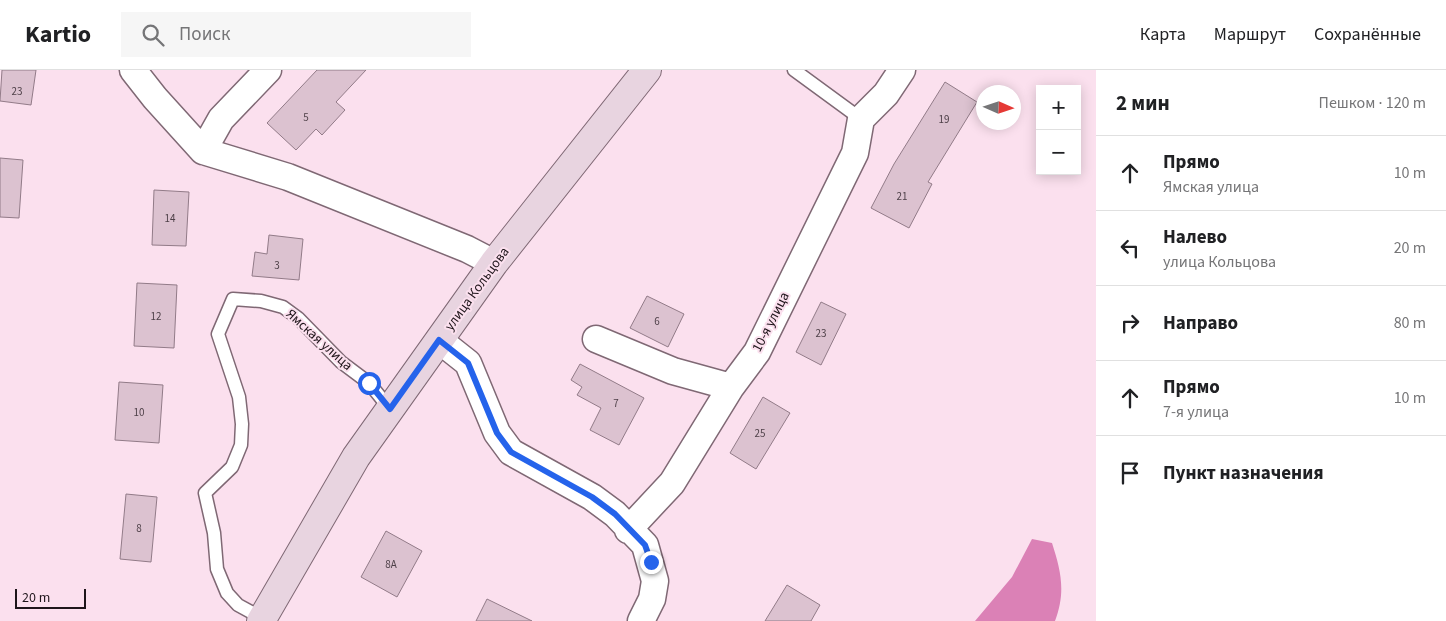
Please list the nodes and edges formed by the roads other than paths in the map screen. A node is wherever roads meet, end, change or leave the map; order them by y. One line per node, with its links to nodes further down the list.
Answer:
1 (133, 70): 7 (street)
2 (268, 70): 7 (street)
3 (647, 70): 8 (main road, улица Кольцова)
4 (794, 70): 6 (lane)
5 (902, 70): 6 (street)
6 (861, 119): 11 (street, 10-я улица)
7 (203, 150): 8 (street)
8 (494, 263): 10 (main road, улица Кольцова)
9 (596, 339): 11 (street)
10 (439, 340): 12 (main road, улица Кольцова); 13 (street)
11 (731, 387): 13 (street, 10-я улица)
12 (390, 409): 14 (main road, улица Кольцова); 14 (lane, Ямская улица)
13 (628, 530): 15 (street)
14 (262, 619)
15 (641, 621)

